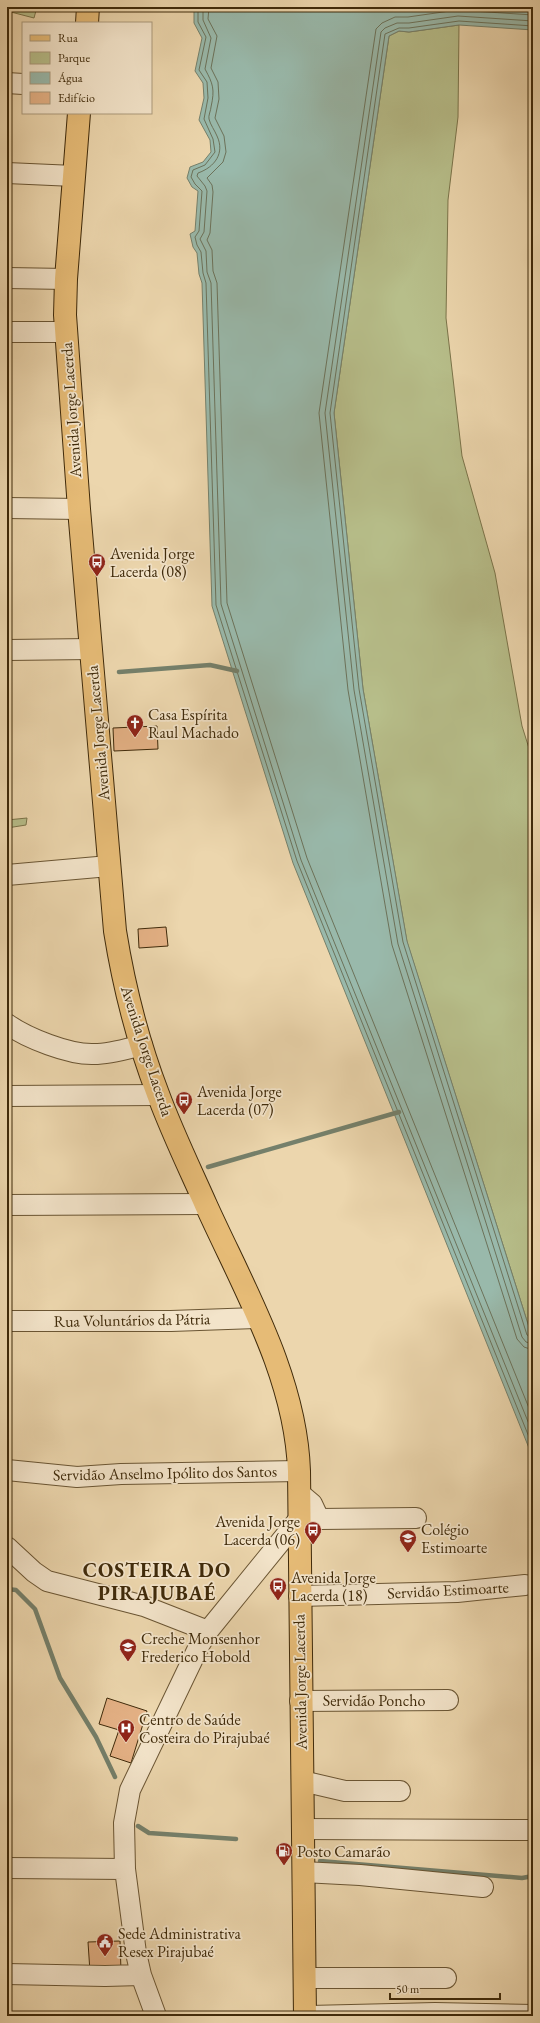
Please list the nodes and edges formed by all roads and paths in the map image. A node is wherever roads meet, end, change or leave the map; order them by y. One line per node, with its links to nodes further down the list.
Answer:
1 (88, 7): 2 (main road)
2 (87, 22)
3 (7, 82): 4 (street)
4 (22, 84)
5 (79, 114): 7 (main road, Avenida Jorge Lacerda)
6 (7, 173): 7 (street)
7 (74, 176): 9 (main road, Avenida Jorge Lacerda)
8 (7, 278): 9 (street)
9 (66, 280): 11 (main road, Avenida Jorge Lacerda)
10 (7, 332): 11 (street)
11 (66, 332): 13 (main road, Avenida Jorge Lacerda)
12 (7, 508): 13 (street)
13 (78, 509): 14 (main road, Avenida Jorge Lacerda)
14 (91, 649): 15 (street); 16 (main road, Avenida Jorge Lacerda)
15 (7, 650)
16 (109, 866): 17 (street); 19 (main road, Avenida Jorge Lacerda)
17 (7, 875)
18 (7, 1024): 19 (street)
19 (142, 1045): 20 (main road, Avenida Jorge Lacerda)
20 (158, 1095): 21 (street); 22 (main road, Avenida Jorge Lacerda)
21 (7, 1096)
22 (206, 1204): 23 (street); 24 (main road, Avenida Jorge Lacerda)
23 (7, 1205)
24 (258, 1318): 25 (street, Rua Voluntários da Pátria); 27 (main road, Avenida Jorge Lacerda)
25 (7, 1321)
26 (7, 1470): 27 (street, Servidão Anselmo Ipólito dos Santos)
27 (299, 1472): 28 (main road, Avenida Jorge Lacerda)
28 (299, 1493): 29 (street); 30 (main road, Avenida Jorge Lacerda)
29 (416, 1518)
30 (299, 1519): 33 (main road, Avenida Jorge Lacerda); 34 (street)
31 (7, 1547): 34 (street)
32 (525, 1585): 33 (street, Servidão Estimoarte)
33 (299, 1596): 36 (main road, Avenida Jorge Lacerda)
34 (208, 1630): 42 (street)
35 (448, 1700): 36 (street, Servidão Poncho)
36 (300, 1701): 37 (main road, Avenida Jorge Lacerda)
37 (302, 1781): 38 (street); 39 (main road, Avenida Jorge Lacerda)
38 (400, 1791)
39 (302, 1829): 40 (street); 43 (main road, Avenida Jorge Lacerda)
40 (533, 1830)
41 (7, 1868): 42 (street)
42 (125, 1869): 46 (street)
43 (303, 1872): 44 (street); 47 (main road, Avenida Jorge Lacerda)
44 (483, 1887)
45 (7, 1974): 46 (street)
46 (140, 1975): 50 (street)
47 (304, 1978): 48 (street); 51 (main road, Avenida Jorge Lacerda)
48 (446, 1978)
49 (533, 2015): 52 (street)
50 (156, 2016)
51 (305, 2016)
52 (309, 2016)

